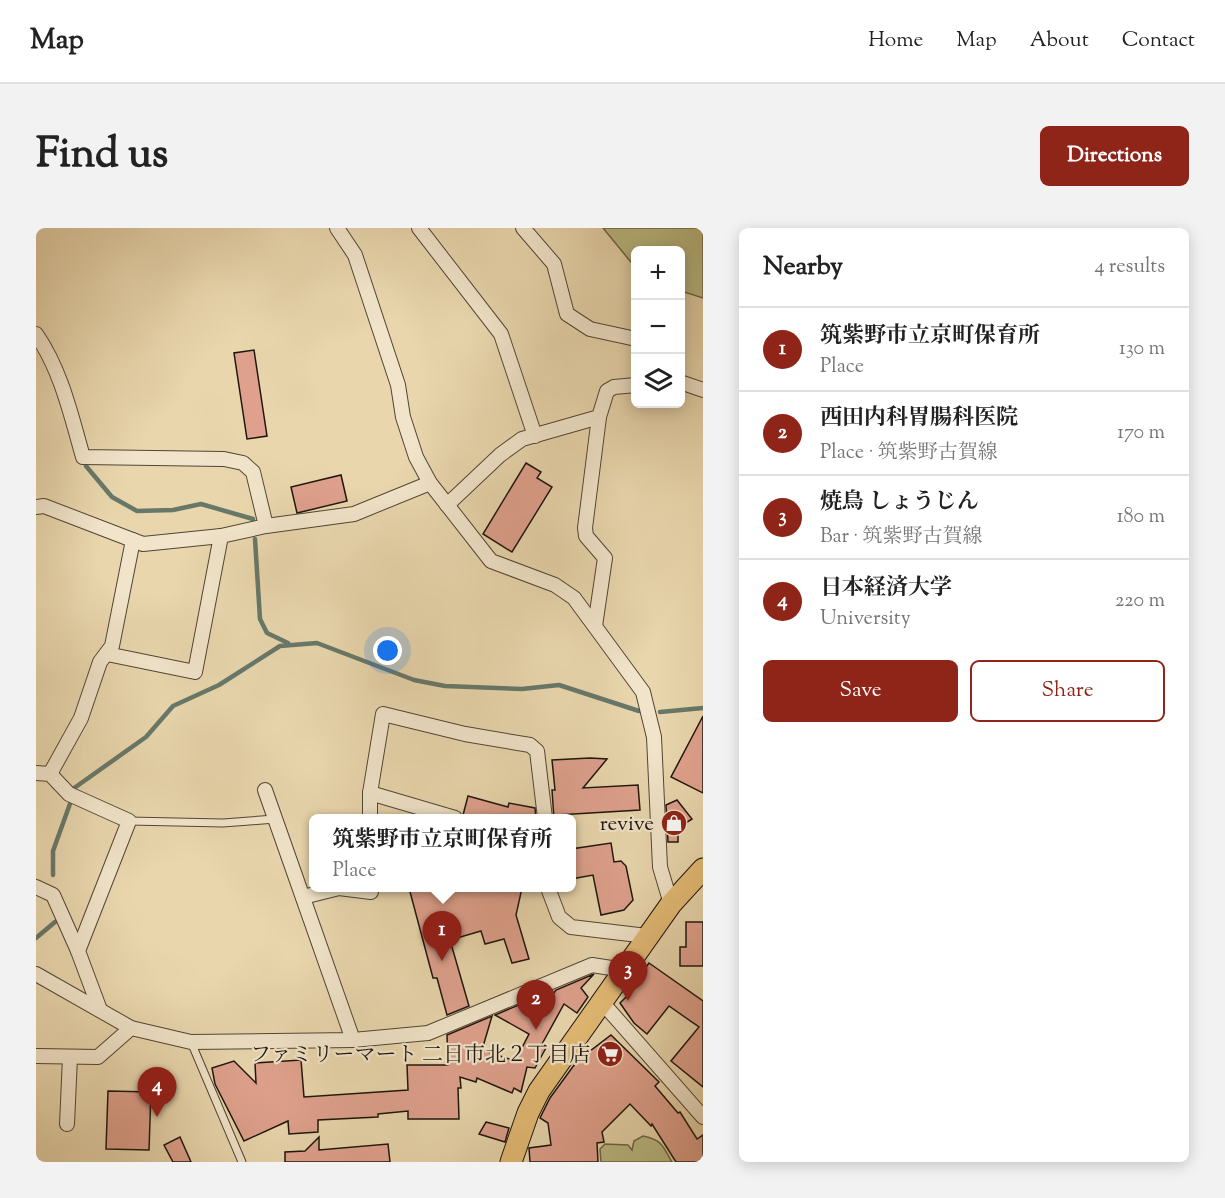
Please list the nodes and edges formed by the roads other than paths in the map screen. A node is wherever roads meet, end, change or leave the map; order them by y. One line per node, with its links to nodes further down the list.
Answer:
1 (337, 228): 11 (street)
2 (419, 228): 10 (street)
3 (523, 228): 5 (street)
4 (36, 334): 14 (street)
5 (631, 338)
6 (685, 382): 8 (street)
7 (631, 385): 9 (street)
8 (703, 390)
9 (599, 417): 10 (street); 17 (street)
10 (535, 436): 12 (street)
11 (430, 483): 12 (street); 14 (street)
12 (447, 505): 17 (street)
13 (36, 506): 16 (street)
14 (266, 526): 15 (street)
15 (221, 536): 16 (street); 18 (street)
16 (133, 540): 18 (street)
17 (596, 626): 32 (street)
18 (107, 654): 19 (street)
19 (43, 773): 26 (street)
20 (265, 790): 25 (street)
21 (370, 793): 22 (street); 23 (street); 24 (street)
22 (370, 814)
23 (439, 814)
24 (544, 814)
25 (275, 819): 26 (lane); 31 (street)
26 (129, 822): 34 (street)
27 (703, 869): 32 (main road)
28 (36, 887): 34 (street)
29 (323, 892): 31 (street)
30 (550, 892): 33 (street)
31 (303, 897): 40 (street)
32 (671, 904): 33 (main road)
33 (648, 936): 35 (main road)
34 (78, 951): 38 (street)
35 (624, 970): 37 (main road); 40 (street)
36 (36, 974): 38 (street)
37 (601, 1001): 44 (street); 47 (main road)
38 (100, 1010): 39 (street)
39 (131, 1028): 41 (street); 43 (street)
40 (353, 1040): 41 (street)
41 (191, 1042): 46 (lane)
42 (36, 1056): 43 (street)
43 (70, 1057): 45 (street)
44 (703, 1117)
45 (67, 1124)
46 (242, 1162)
47 (511, 1162)

